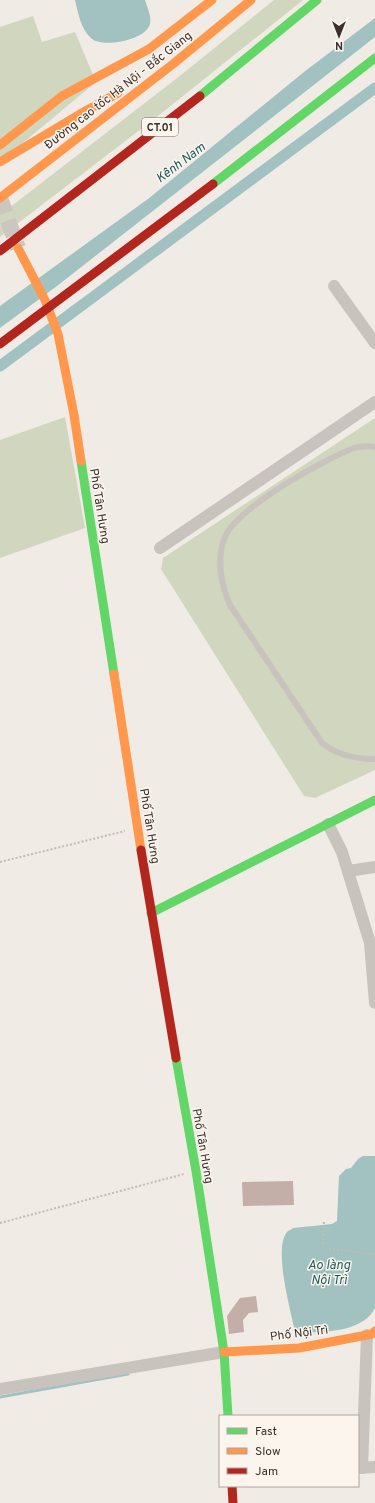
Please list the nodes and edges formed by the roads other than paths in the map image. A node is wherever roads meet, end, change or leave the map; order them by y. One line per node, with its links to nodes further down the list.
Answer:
1 (212, 0): 6 (main road)
2 (246, 0): 7 (main road)
3 (250, 0): 8 (main road, Đường cao tốc Hà Nội - Bắc Giang)
4 (318, 0): 10 (main road, CT.01)
5 (375, 58): 12 (main road)
6 (0, 145)
7 (0, 162)
8 (0, 198)
9 (18, 248): 12 (main road, Phố Tân Hưng)
10 (0, 251)
11 (334, 286): 13 (street)
12 (48, 308): 14 (main road); 23 (main road, Phố Tân Hưng)
13 (375, 343)
14 (0, 344)
15 (375, 402): 17 (street)
16 (375, 448): 18 (lane)
17 (160, 548)
18 (375, 759)
19 (375, 800): 20 (main road)
20 (328, 824): 22 (street); 23 (main road)
21 (375, 867): 22 (street)
22 (348, 871): 24 (street)
23 (151, 913): 26 (main road, Phố Tân Hưng)
24 (375, 1003)
25 (371, 1333): 26 (main road, Phố Nội Trì); 30 (street)
26 (224, 1352): 27 (street); 28 (main road, Phố Tân Hưng)
27 (0, 1389)
28 (228, 1415)
29 (375, 1467): 30 (street)
30 (360, 1468)
31 (232, 1487): 32 (main road)
32 (233, 1503)

